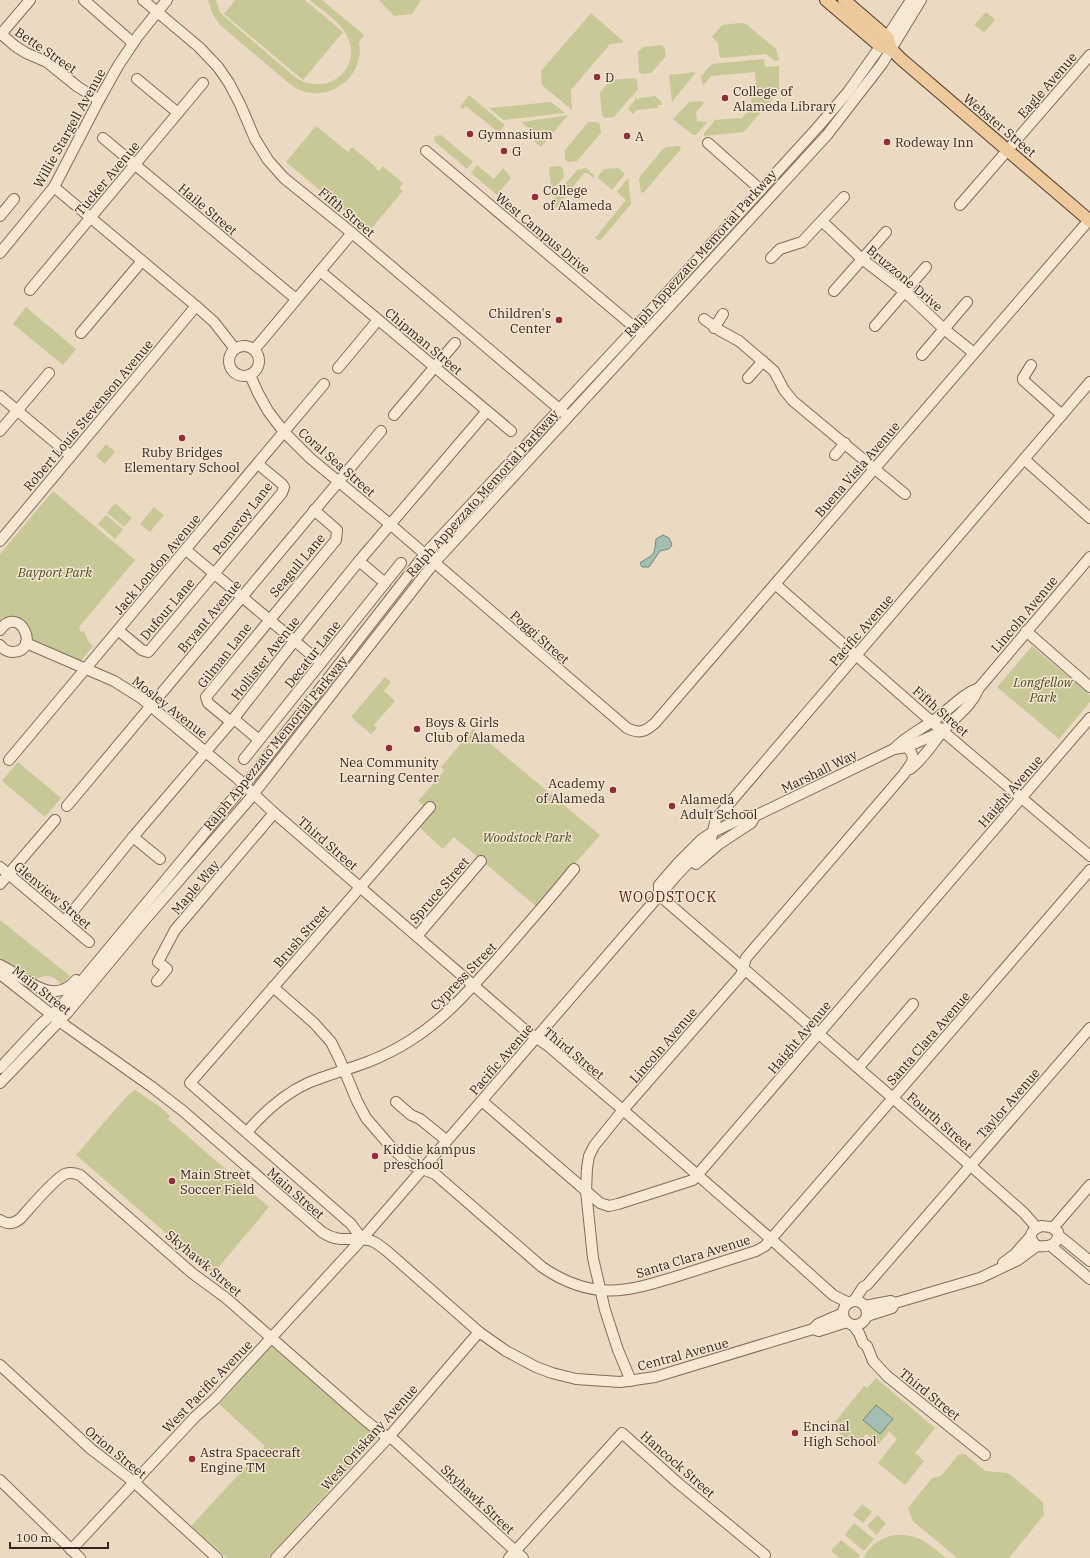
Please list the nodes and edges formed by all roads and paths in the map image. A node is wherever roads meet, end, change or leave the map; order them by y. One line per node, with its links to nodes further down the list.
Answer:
1 (30, 0): 11 (street)
2 (84, 0): 12 (street)
3 (143, 0): 10 (street, Fifth Street)
4 (164, 0): 10 (street, Willie Stargell Avenue)
5 (167, 0): 10 (street, Willie Stargell Avenue)
6 (826, 0): 13 (main road, Webster Street)
7 (844, 0): 13 (main road, Webster Street)
8 (911, 0): 13 (street)
9 (921, 0): 13 (street)
10 (157, 12): 12 (street, Willie Stargell Avenue); 34 (street, Fifth Street)
11 (0, 34): 17 (street, Bette Street)
12 (133, 43): 17 (street, Willie Stargell Avenue)
13 (886, 44): 21 (main road, Webster Street); 25 (street, Ralph Appezzato Memorial Parkway); 55 (street, Ralph Appezzato Memorial Parkway)
14 (1090, 55): 21 (street, Eagle Avenue)
15 (137, 79): 18 (street)
16 (203, 83): 18 (street, Tucker Avenue)
17 (99, 100): 24 (street, Willie Stargell Avenue)
18 (178, 113): 23 (street, Tucker Avenue)
19 (103, 138): 23 (street, Haile Street)
20 (708, 143): 25 (street)
21 (1008, 150): 28 (street, Eagle Avenue); 31 (main road, Webster Street)
22 (426, 151): 51 (street, West Campus Drive)
23 (135, 165): 30 (street, Tucker Avenue); 44 (street, Haile Street)
24 (54, 188): 30 (street); 35 (street, Willie Stargell Avenue)
25 (762, 190): 51 (street, Ralph Appezzato Memorial Parkway)
26 (844, 197): 32 (street)
27 (14, 199): 29 (street)
28 (960, 205)
29 (0, 216)
30 (90, 218): 38 (street); 41 (street, Tucker Avenue)
31 (1090, 220): 59 (street, Buena Vista Avenue)
32 (822, 221): 36 (street); 37 (street, Bruzzone Drive)
33 (886, 232): 37 (street)
34 (352, 233): 40 (street); 71 (street, Fifth Street)
35 (0, 253)
36 (771, 258)
37 (862, 259): 42 (street); 43 (street, Bruzzone Drive)
38 (142, 261): 46 (street); 54 (street)
39 (926, 267): 43 (street)
40 (320, 271): 44 (street); 49 (street, Chipman Street)
41 (30, 290)
42 (834, 291)
43 (905, 292): 50 (street); 53 (street, Bruzzone Drive)
44 (296, 299): 58 (street)
45 (967, 302): 53 (street)
46 (196, 306): 57 (street); 83 (street, Robert Louis Stevenson Avenue)
47 (723, 314): 52 (street)
48 (704, 319): 52 (street)
49 (378, 320): 63 (street, Chipman Street); 64 (street)
50 (875, 326)
51 (635, 328): 55 (street, West Campus Drive); 71 (street, Ralph Appezzato Memorial Parkway)
52 (714, 328): 61 (street)
53 (944, 329): 59 (street, Bruzzone Drive); 60 (street)
54 (81, 333)
55 (643, 335): 76 (street, Ralph Appezzato Memorial Parkway)
56 (455, 343): 63 (street)
57 (235, 349): 58 (street); 66 (street)
58 (254, 350): 66 (street)
59 (974, 353): 86 (street, Buena Vista Avenue)
60 (922, 355)
61 (763, 361): 67 (street); 81 (street)
62 (1031, 365): 75 (street)
63 (434, 367): 73 (street, Chipman Street); 74 (street)
64 (338, 368)
65 (49, 373): 72 (street)
66 (250, 375): 80 (street, Coral Sea Street)
67 (748, 378)
68 (1090, 382): 75 (street, Pacific Avenue)
69 (320, 385): 80 (street, Jack London Avenue)
70 (0, 396): 72 (street)
71 (559, 409): 76 (street, Fifth Street); 94 (street, Ralph Appezzato Memorial Parkway)
72 (17, 410): 77 (street); 83 (street)
73 (487, 411): 79 (street, Chipman Street); 91 (street, Hollister Avenue)
74 (394, 415)
75 (1062, 415): 84 (street, Pacific Avenue)
76 (568, 417): 98 (street, Ralph Appezzato Memorial Parkway)
77 (0, 431)
78 (381, 431): 87 (street, Bryant Avenue)
79 (511, 431)
80 (284, 432): 85 (street, Jack London Avenue); 87 (street, Coral Sea Street)
81 (845, 443): 82 (street); 86 (street)
82 (835, 455)
83 (71, 456): 92 (street, Robert Louis Stevenson Avenue)
84 (1024, 459): 90 (street); 110 (street, Pacific Avenue)
85 (258, 464): 93 (street, Jack London Avenue); 99 (street, Pomeroy Lane)
86 (875, 468): 88 (street); 101 (street, Buena Vista Avenue)
87 (339, 481): 89 (street, Bryant Avenue); 91 (street, Coral Sea Street)
88 (905, 494)
89 (314, 510): 102 (street, Bryant Avenue); 103 (street, Seagull Lane)
90 (1090, 518)
91 (391, 525): 94 (street, Coral Sea Street); 96 (street, Hollister Avenue)
92 (0, 541)
93 (186, 550): 99 (street); 105 (street, Jack London Avenue)
94 (425, 554): 98 (street, Poggi Street); 129 (street, Ralph Appezzato Memorial Parkway)
95 (1090, 557): 106 (street, Lincoln Avenue)
96 (360, 561): 100 (street); 107 (street, Hollister Avenue)
97 (402, 563): 100 (street, Decatur Lane)
98 (434, 563): 121 (street, Poggi Street); 130 (street, Ralph Appezzato Memorial Parkway)
99 (214, 573): 102 (street); 105 (street, Dufour Lane)
100 (385, 583): 111 (street, Decatur Lane)
101 (775, 584): 110 (street, Fifth Street); 121 (street, Buena Vista Avenue)
102 (242, 597): 103 (street); 116 (street, Bryant Avenue)
103 (269, 619): 107 (street); 118 (street, Gilman Lane)
104 (0, 630): 108 (street)
105 (119, 630): 112 (street, Jack London Avenue)
106 (1026, 631): 113 (street); 114 (street, Lincoln Avenue)
107 (295, 640): 111 (street); 118 (street, Hollister Avenue)
108 (26, 643): 109 (street); 112 (street, Mosley Avenue)
109 (1, 649)
110 (857, 655): 119 (street, Fifth Street); 137 (street, Pacific Avenue)
111 (321, 663): 122 (street, Decatur Lane)
112 (86, 669): 116 (street, Mosley Avenue); 127 (street, Jack London Avenue)
113 (1090, 687)
114 (979, 688): 115 (street, Lincoln Avenue); 120 (street, Lincoln Avenue)
115 (961, 699): 119 (street, Lincoln Avenue); 120 (street)
116 (151, 706): 125 (street, Mosley Avenue); 132 (street, Bryant Avenue)
117 (1090, 718): 131 (street, Haight Avenue)
118 (233, 721): 122 (street); 125 (street, Hollister Avenue)
119 (932, 722): 120 (street, Fifth Street); 124 (street, Marshall Way)
120 (943, 731): 123 (street, Marshall Way); 128 (street, Lincoln Avenue); 131 (street, Fifth Street)
121 (641, 733)
122 (259, 740): 126 (street, Decatur Lane)
123 (907, 747): 124 (street, Marshall Way); 128 (street, Lincoln Avenue)
124 (894, 749): 135 (street, Marshall Way)
125 (206, 753): 129 (street, Mosley Avenue); 138 (street, Hollister Avenue)
126 (244, 759)
127 (9, 760)
128 (904, 774): 155 (street, Lincoln Avenue)
129 (244, 786): 130 (street, Third Street); 150 (street, Ralph Appezzato Memorial Parkway)
130 (254, 794): 134 (street, Third Street); 161 (street, Ralph Appezzato Memorial Parkway)
131 (1022, 797): 140 (street, Fifth Street); 163 (street, Haight Avenue)
132 (67, 806)
133 (430, 807): 148 (street, Brush Street)
134 (274, 813): 148 (street, Third Street); 157 (street, Maple Way)
135 (755, 816): 137 (street, Marshall Way); 139 (street, Marshall Way)
136 (55, 820): 146 (street)
137 (713, 832): 149 (street, Pacific Avenue)
138 (133, 838): 141 (street); 151 (street, Hollister Avenue)
139 (719, 844): 149 (street, Pacific Avenue)
140 (1090, 856)
141 (160, 859)
142 (482, 861): 152 (street, Spruce Street)
143 (0, 868): 146 (street, Glenview Street)
144 (574, 869): 158 (street, Cypress Street)
145 (1090, 870): 170 (street, Santa Clara Avenue)
146 (8, 874): 147 (street); 151 (street, Glenview Street)
147 (0, 884)
148 (360, 887): 152 (street, Third Street); 159 (street, Brush Street)
149 (659, 895): 155 (street, Fourth Street); 164 (street, Pacific Avenue)
150 (136, 915): 154 (street); 161 (street, Ralph Appezzato Memorial Parkway)
151 (64, 921): 153 (street, Glenview Street)
152 (417, 936): 158 (street, Third Street)
153 (89, 942)
154 (0, 965)
155 (743, 966): 163 (street, Fourth Street); 173 (street, Lincoln Avenue)
156 (0, 974): 161 (street, Main Street)
157 (157, 981)
158 (474, 986): 164 (street, Third Street); 167 (street, Cypress Street)
159 (273, 987): 167 (street, Santa Clara Avenue); 168 (street, Brush Street)
160 (913, 1004): 165 (street)
161 (55, 1017): 166 (street); 169 (street); 184 (street, Main Street)
162 (1090, 1028): 176 (street, Taylor Avenue)
163 (819, 1033): 165 (street, Fourth Street); 178 (street, Haight Avenue)
164 (536, 1038): 171 (street, Pacific Avenue); 173 (street, Third Street)
165 (858, 1067): 170 (street, Fourth Street)
166 (0, 1068)
167 (344, 1070): 174 (street, Cypress Street); 177 (street, Santa Clara Avenue)
168 (190, 1082): 174 (street, Main Street)
169 (0, 1083)
170 (894, 1098): 176 (street, Fourth Street); 185 (street, Santa Clara Avenue)
171 (482, 1101): 175 (street, Pacific Avenue); 180 (street, Haight Avenue)
172 (396, 1102): 175 (street)
173 (623, 1110): 178 (street, Third Street); 180 (street, Lincoln Avenue)
174 (247, 1132): 184 (street, Main Street)
175 (446, 1140): 177 (street, Pacific Avenue)
176 (971, 1166): 182 (street, Fourth Street); 191 (street, Taylor Avenue)
177 (422, 1169): 184 (street, Pacific Avenue); 190 (street, Santa Clara Avenue)
178 (698, 1175): 180 (street, Haight Avenue); 185 (street, Third Street)
179 (1090, 1185): 183 (street)
180 (586, 1191): 190 (street, Lincoln Avenue)
181 (0, 1220): 193 (street, Skyhawk Street)
182 (1037, 1228): 183 (street); 186 (street)
183 (1056, 1231): 187 (street); 188 (street)
184 (362, 1239): 192 (street, Central Avenue); 193 (street, West Pacific Avenue)
185 (772, 1240): 190 (street, Santa Clara Avenue); 191 (street, Third Street)
186 (1033, 1242): 187 (street); 191 (street, Central Avenue)
187 (1051, 1246): 189 (street)
188 (1090, 1261)
189 (1090, 1279)
190 (600, 1290): 195 (street, Lincoln Avenue)
191 (855, 1312): 195 (street, Central Avenue); 197 (street, Third Street)
192 (479, 1332): 195 (street, Central Avenue); 196 (street, West Oriskany Avenue)
193 (272, 1338): 196 (street, Skyhawk Street); 199 (street, West Pacific Avenue)
194 (0, 1365): 199 (street, Orion Street)
195 (631, 1381)
196 (388, 1438): 202 (street, Skyhawk Street); 205 (street, West Oriskany Avenue)
197 (985, 1455)
198 (0, 1480): 200 (street)
199 (134, 1482): 200 (street, West Pacific Avenue); 204 (street, Orion Street)
200 (71, 1550): 203 (street)
201 (766, 1554): 202 (street, Hancock Street)
202 (516, 1556)
203 (80, 1558)
204 (216, 1558)
205 (276, 1558)

